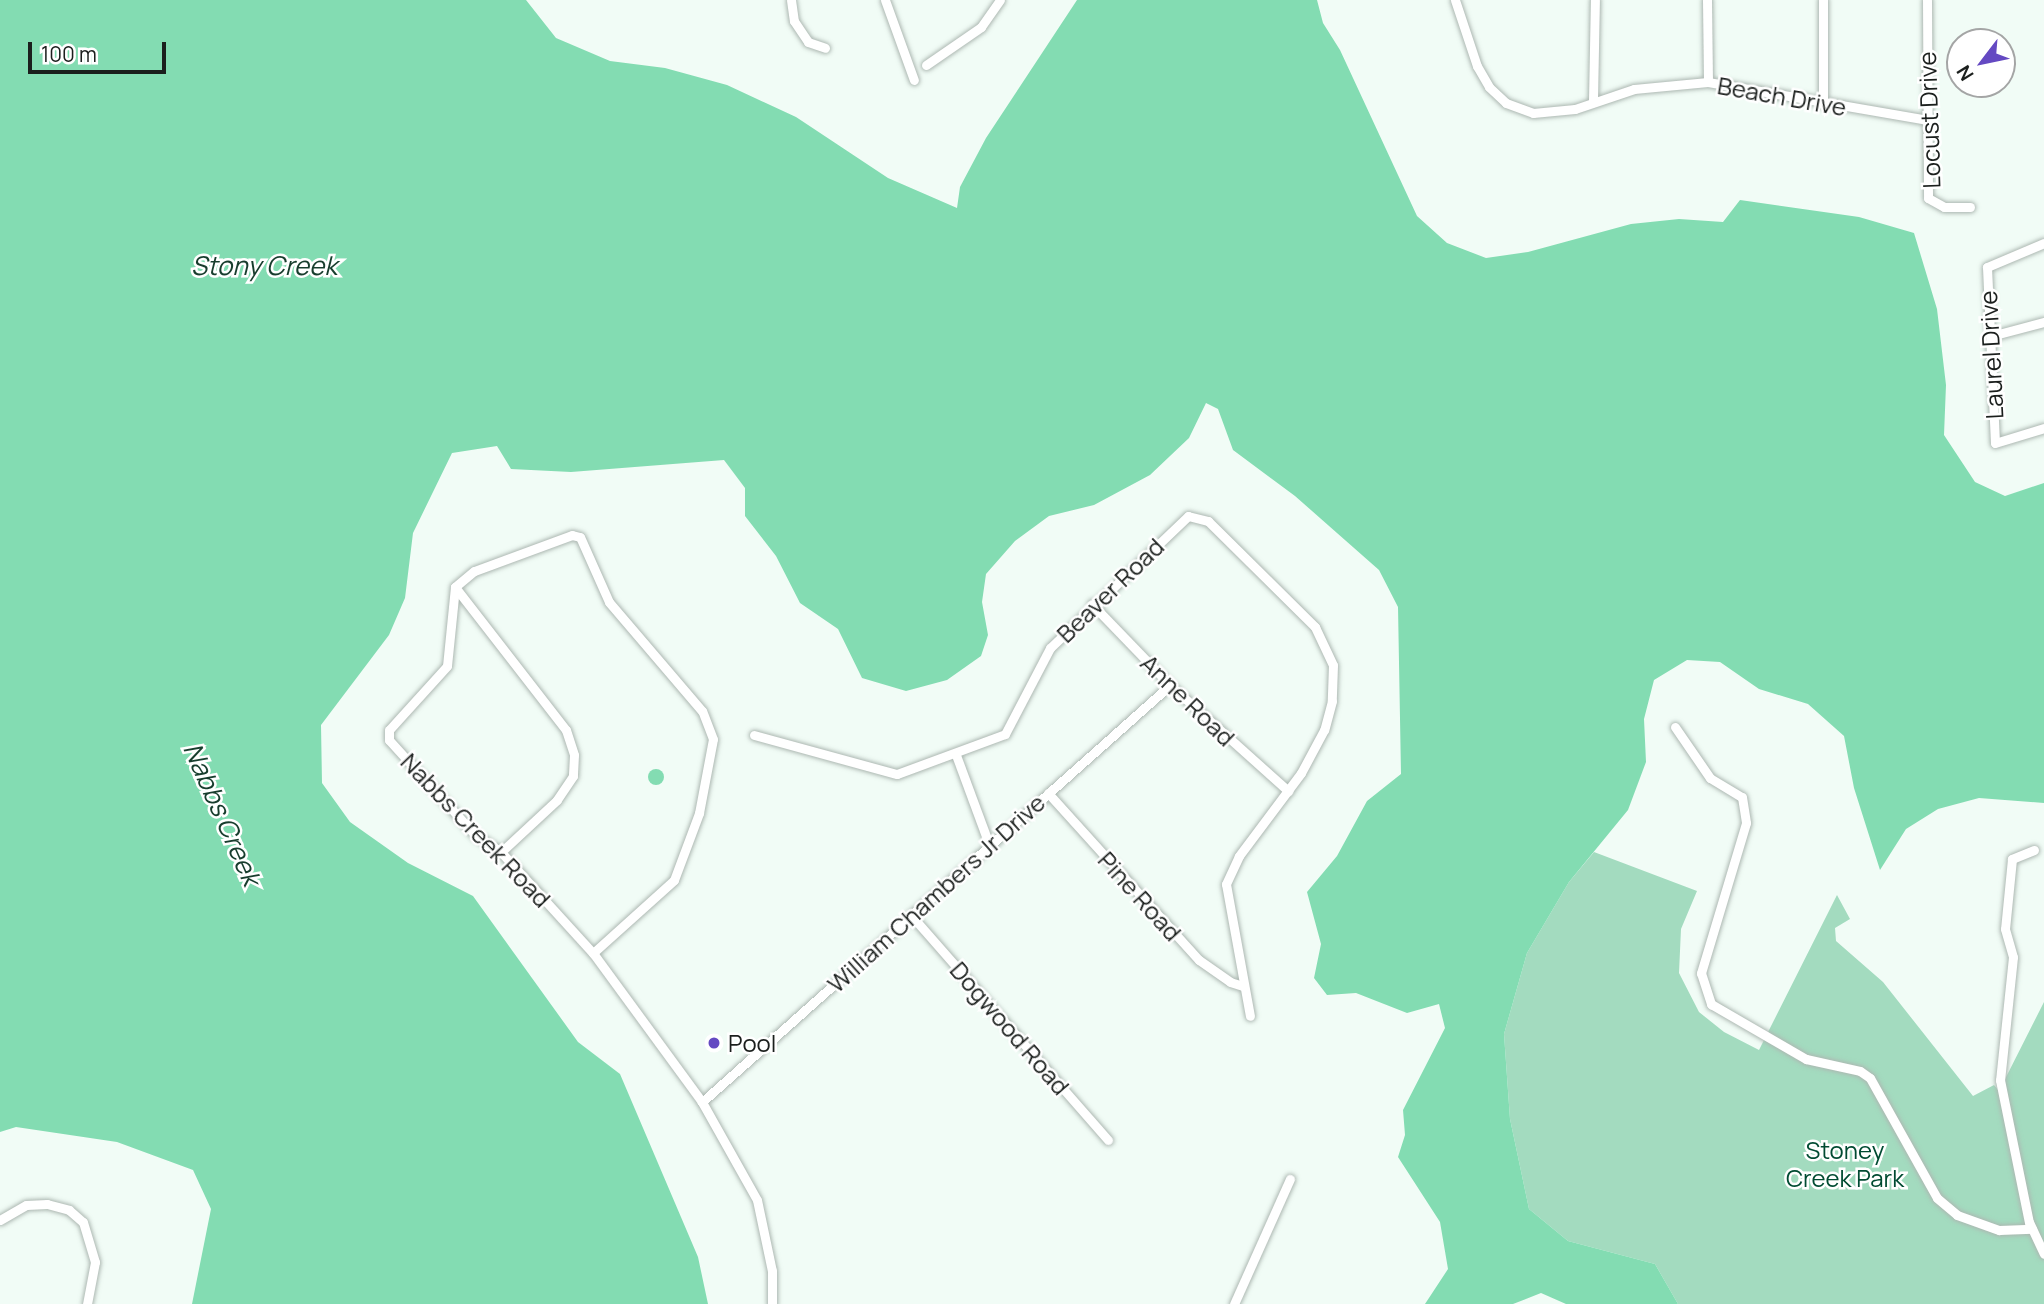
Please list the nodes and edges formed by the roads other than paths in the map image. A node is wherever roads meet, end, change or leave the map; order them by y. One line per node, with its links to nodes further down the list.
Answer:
1 (791, 0): 9 (street)
2 (885, 0): 11 (street)
3 (1000, 0): 10 (street)
4 (1455, 0): 13 (street, Beach Drive)
5 (1595, 0): 13 (street)
6 (1707, 0): 12 (street)
7 (1823, 0): 14 (street)
8 (1927, 0): 15 (street, Locust Drive)
9 (825, 48)
10 (926, 65)
11 (914, 80)
12 (1708, 82): 13 (street, Beach Drive); 14 (street, Beach Drive)
13 (1593, 100)
14 (1823, 104): 15 (street, Beach Drive)
15 (1928, 120): 16 (street, Locust Drive)
16 (1970, 207)
17 (2044, 243): 19 (street, Laurel Drive)
18 (2044, 322): 19 (street)
19 (1992, 336): 20 (street, Laurel Drive)
20 (2044, 428)
21 (455, 587): 31 (street); 31 (street, Nabbs Creek Road); 33 (street)
22 (1092, 604): 23 (street, Anne Road); 26 (street, Beaver Road); 27 (street, Beaver Road)
23 (1170, 685): 27 (street, Anne Road); 28 (street, William Chambers Jr Drive)
24 (1675, 727): 40 (street)
25 (754, 736): 26 (street, Beaver Road)
26 (956, 755): 29 (street)
27 (1288, 791): 34 (street)
28 (1048, 793): 29 (street, William Chambers Jr Drive); 34 (street, Pine Road)
29 (989, 844): 32 (street, William Chambers Jr Drive)
30 (2034, 850): 40 (street)
31 (501, 852): 33 (street, Nabbs Creek Road)
32 (911, 915): 36 (street, William Chambers Jr Drive); 37 (street, Dogwood Road)
33 (593, 953): 36 (street, Nabbs Creek Road)
34 (1243, 986): 35 (street)
35 (1250, 1016)
36 (702, 1102): 43 (street, Nabbs Creek Road)
37 (1108, 1140)
38 (1290, 1179): 44 (street)
39 (0, 1220): 42 (street)
40 (2032, 1229): 41 (street)
41 (2044, 1254)
42 (87, 1304)
43 (772, 1304)
44 (1234, 1304)

